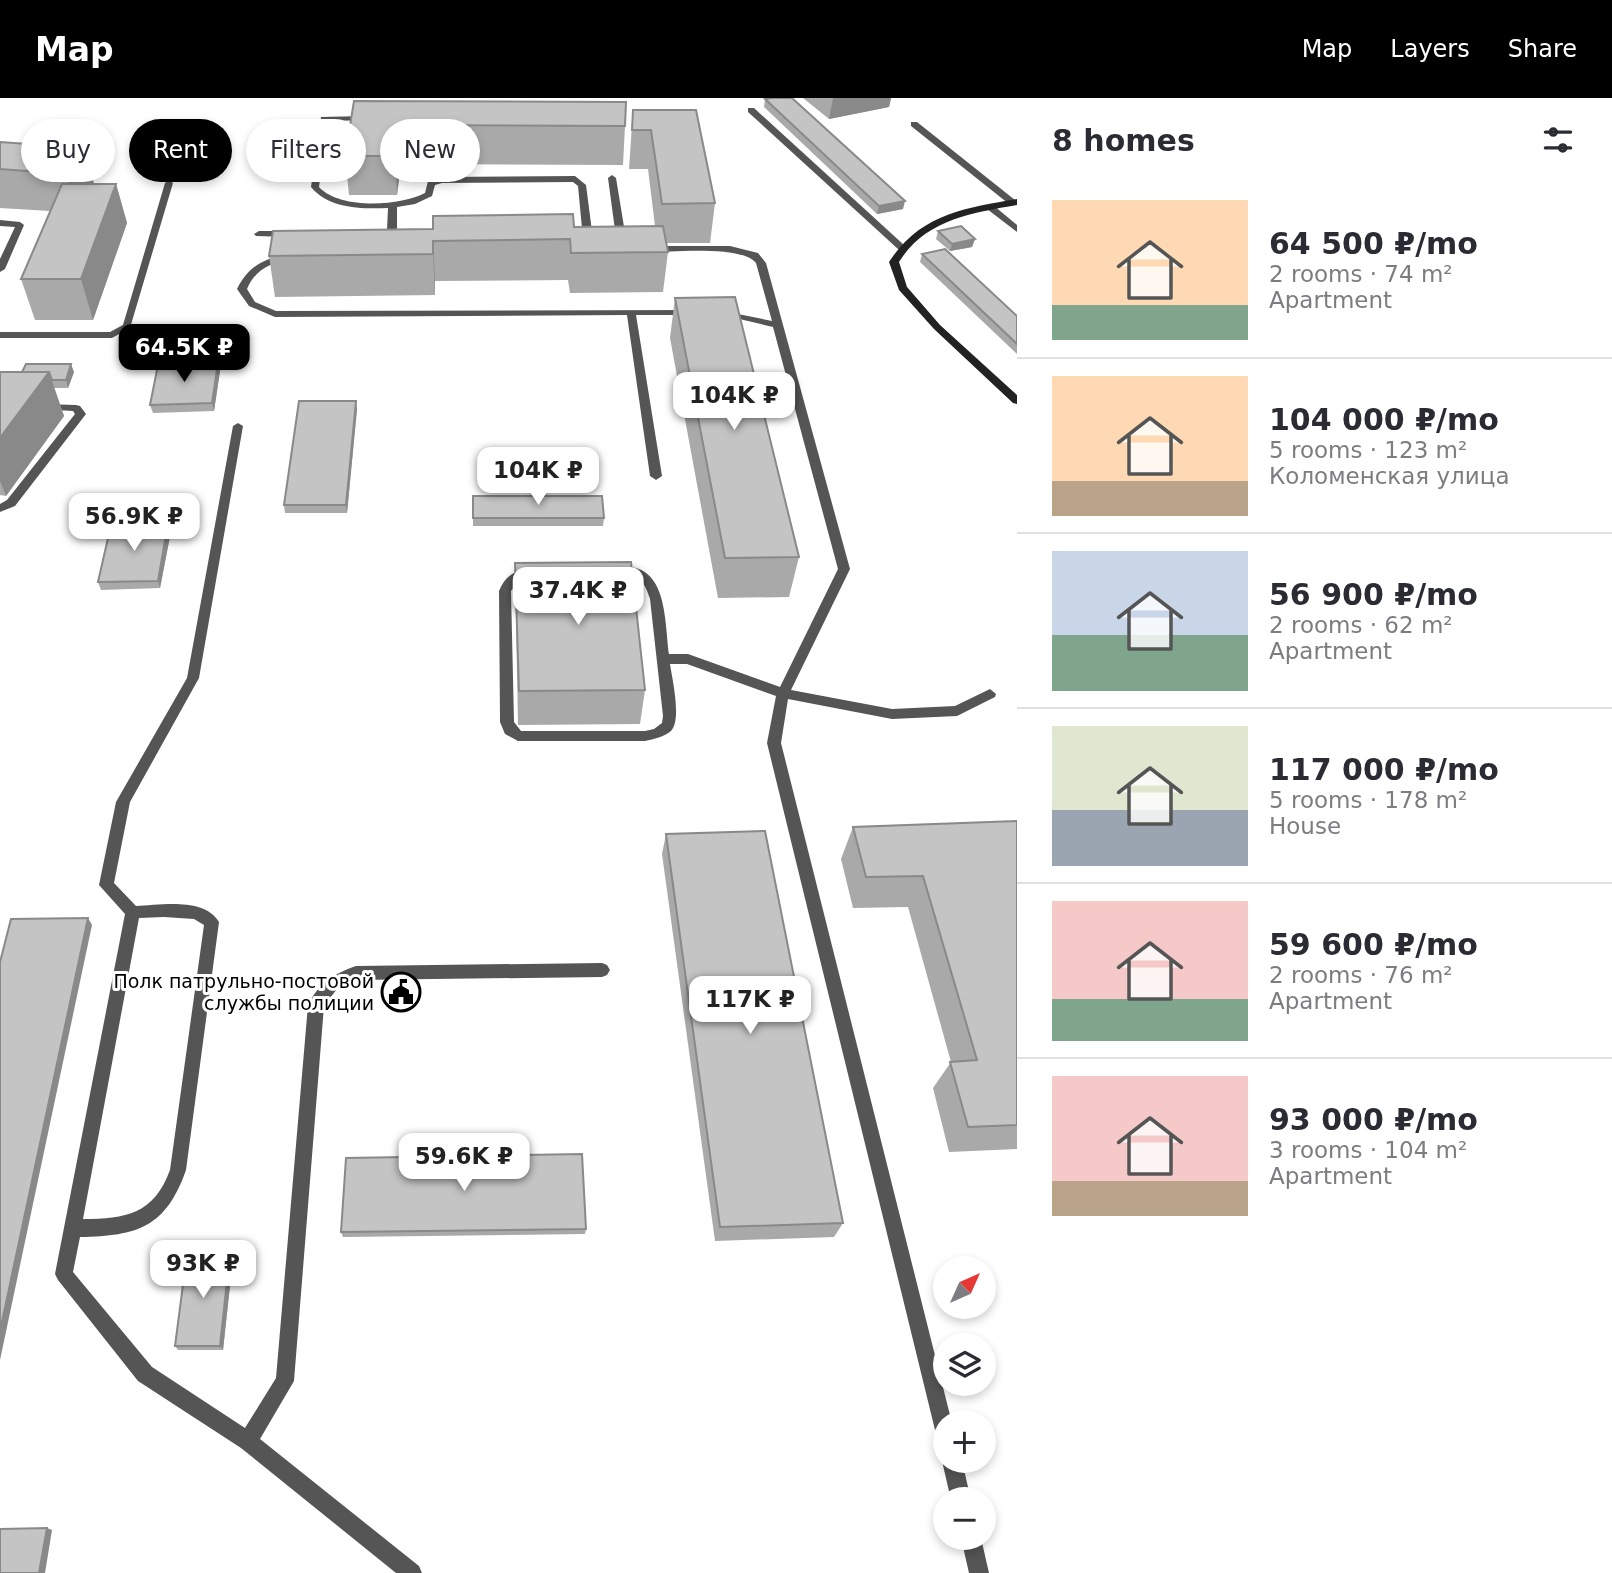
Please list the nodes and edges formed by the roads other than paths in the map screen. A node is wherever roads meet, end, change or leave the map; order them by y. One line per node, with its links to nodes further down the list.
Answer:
1 (751, 110): 15 (lane)
2 (371, 117): 7 (lane)
3 (914, 124): 6 (lane)
4 (612, 178): 14 (lane)
5 (169, 183): 20 (lane)
6 (1015, 202): 8 (main road)
7 (393, 203): 13 (lane); 14 (lane)
8 (990, 207): 10 (lane); 15 (main road)
9 (0, 223): 17 (lane)
10 (1017, 229)
11 (300, 233): 12 (lane)
12 (259, 234)
13 (404, 242)
14 (599, 242): 19 (lane)
15 (901, 247): 21 (main road)
16 (302, 254): 18 (lane)
17 (0, 270)
18 (631, 312): 19 (lane); 24 (lane)
19 (778, 325): 29 (lane)
20 (0, 335)
21 (1017, 401)
22 (27, 407): 25 (lane)
23 (238, 426): 31 (lane)
24 (656, 476)
25 (0, 508)
26 (600, 571): 28 (lane)
27 (545, 572): 28 (lane)
28 (663, 659): 29 (lane)
29 (783, 693): 30 (lane); 34 (lane)
30 (990, 694)
31 (133, 912): 33 (lane); 33 (lane)
32 (602, 970): 35 (lane)
33 (73, 1228): 35 (lane)
34 (939, 1410)
35 (248, 1441): 37 (lane)
36 (974, 1550): 38 (lane)
37 (412, 1573)
38 (979, 1573)

